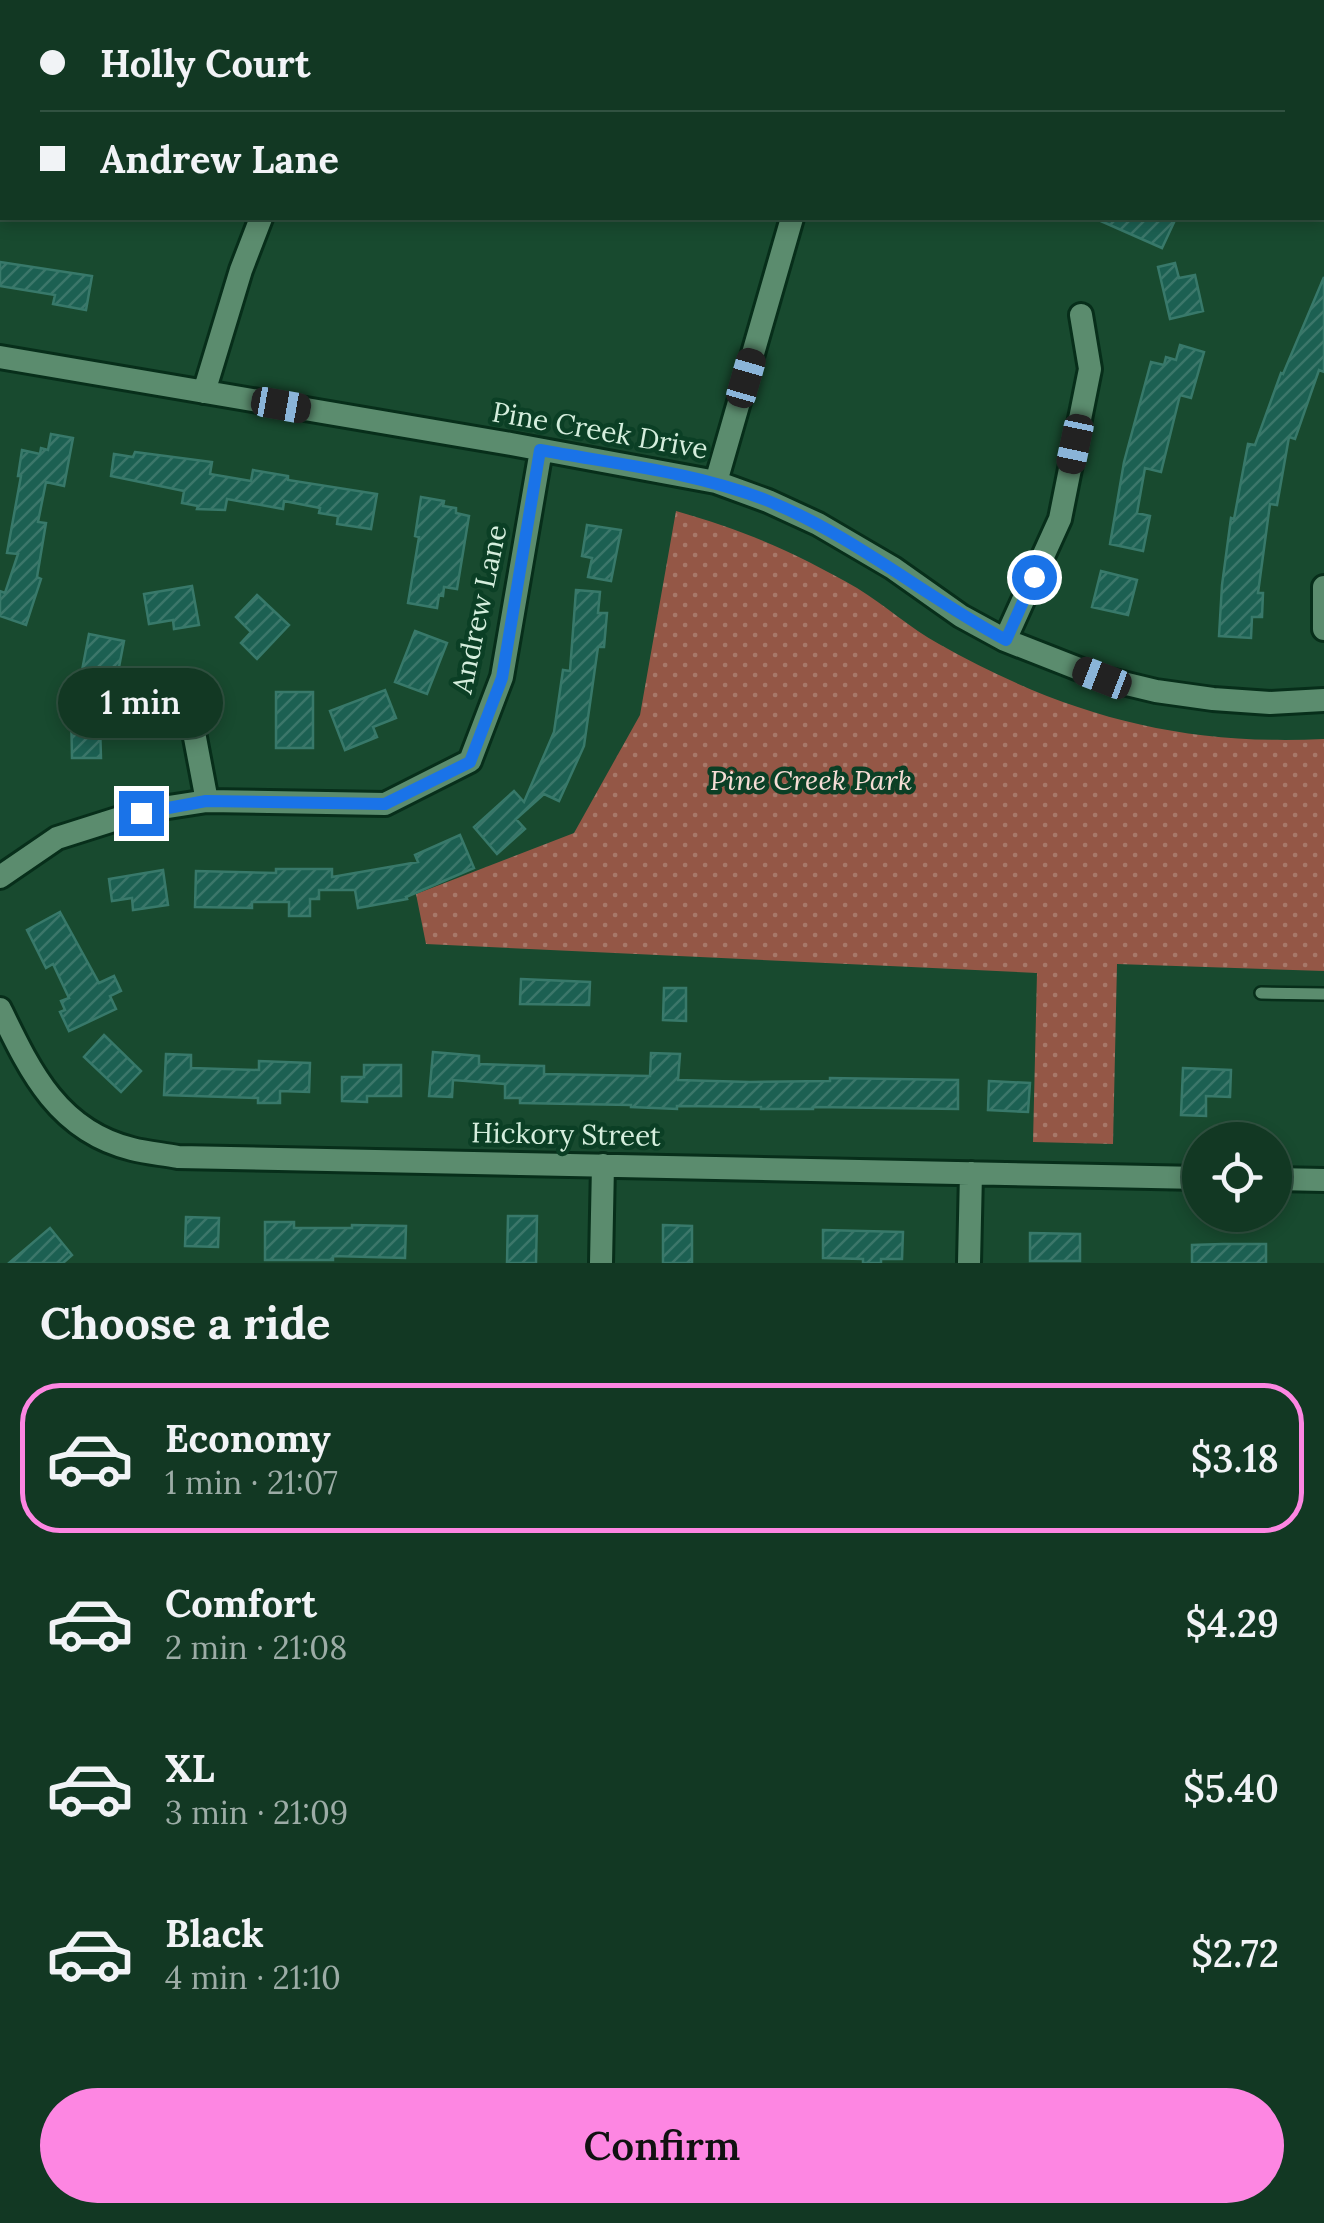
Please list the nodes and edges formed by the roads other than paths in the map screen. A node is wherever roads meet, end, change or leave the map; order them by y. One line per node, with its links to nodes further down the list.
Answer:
1 (260, 220): 5 (street)
2 (791, 220): 7 (street)
3 (1081, 315): 10 (street)
4 (0, 358): 5 (street, Pine Creek Drive)
5 (204, 392): 6 (street, Pine Creek Drive)
6 (540, 450): 7 (street, Pine Creek Drive); 13 (street, Andrew Lane)
7 (716, 482): 10 (street, Pine Creek Drive)
8 (1324, 587): 9 (street)
9 (1324, 629)
10 (1006, 640): 11 (street, Pine Creek Drive)
11 (1324, 700)
12 (188, 706): 13 (street)
13 (206, 801): 14 (street, Andrew Lane)
14 (0, 877)
15 (1261, 993): 16 (lane)
16 (1324, 994)
17 (0, 1009): 18 (street, Hickory Street)
18 (604, 1166): 19 (street, Hickory Street); 23 (street)
19 (971, 1174): 20 (street, Hickory Street); 24 (street)
20 (1182, 1178)
21 (1292, 1179): 22 (street)
22 (1324, 1180)
23 (601, 1263)
24 (969, 1263)

